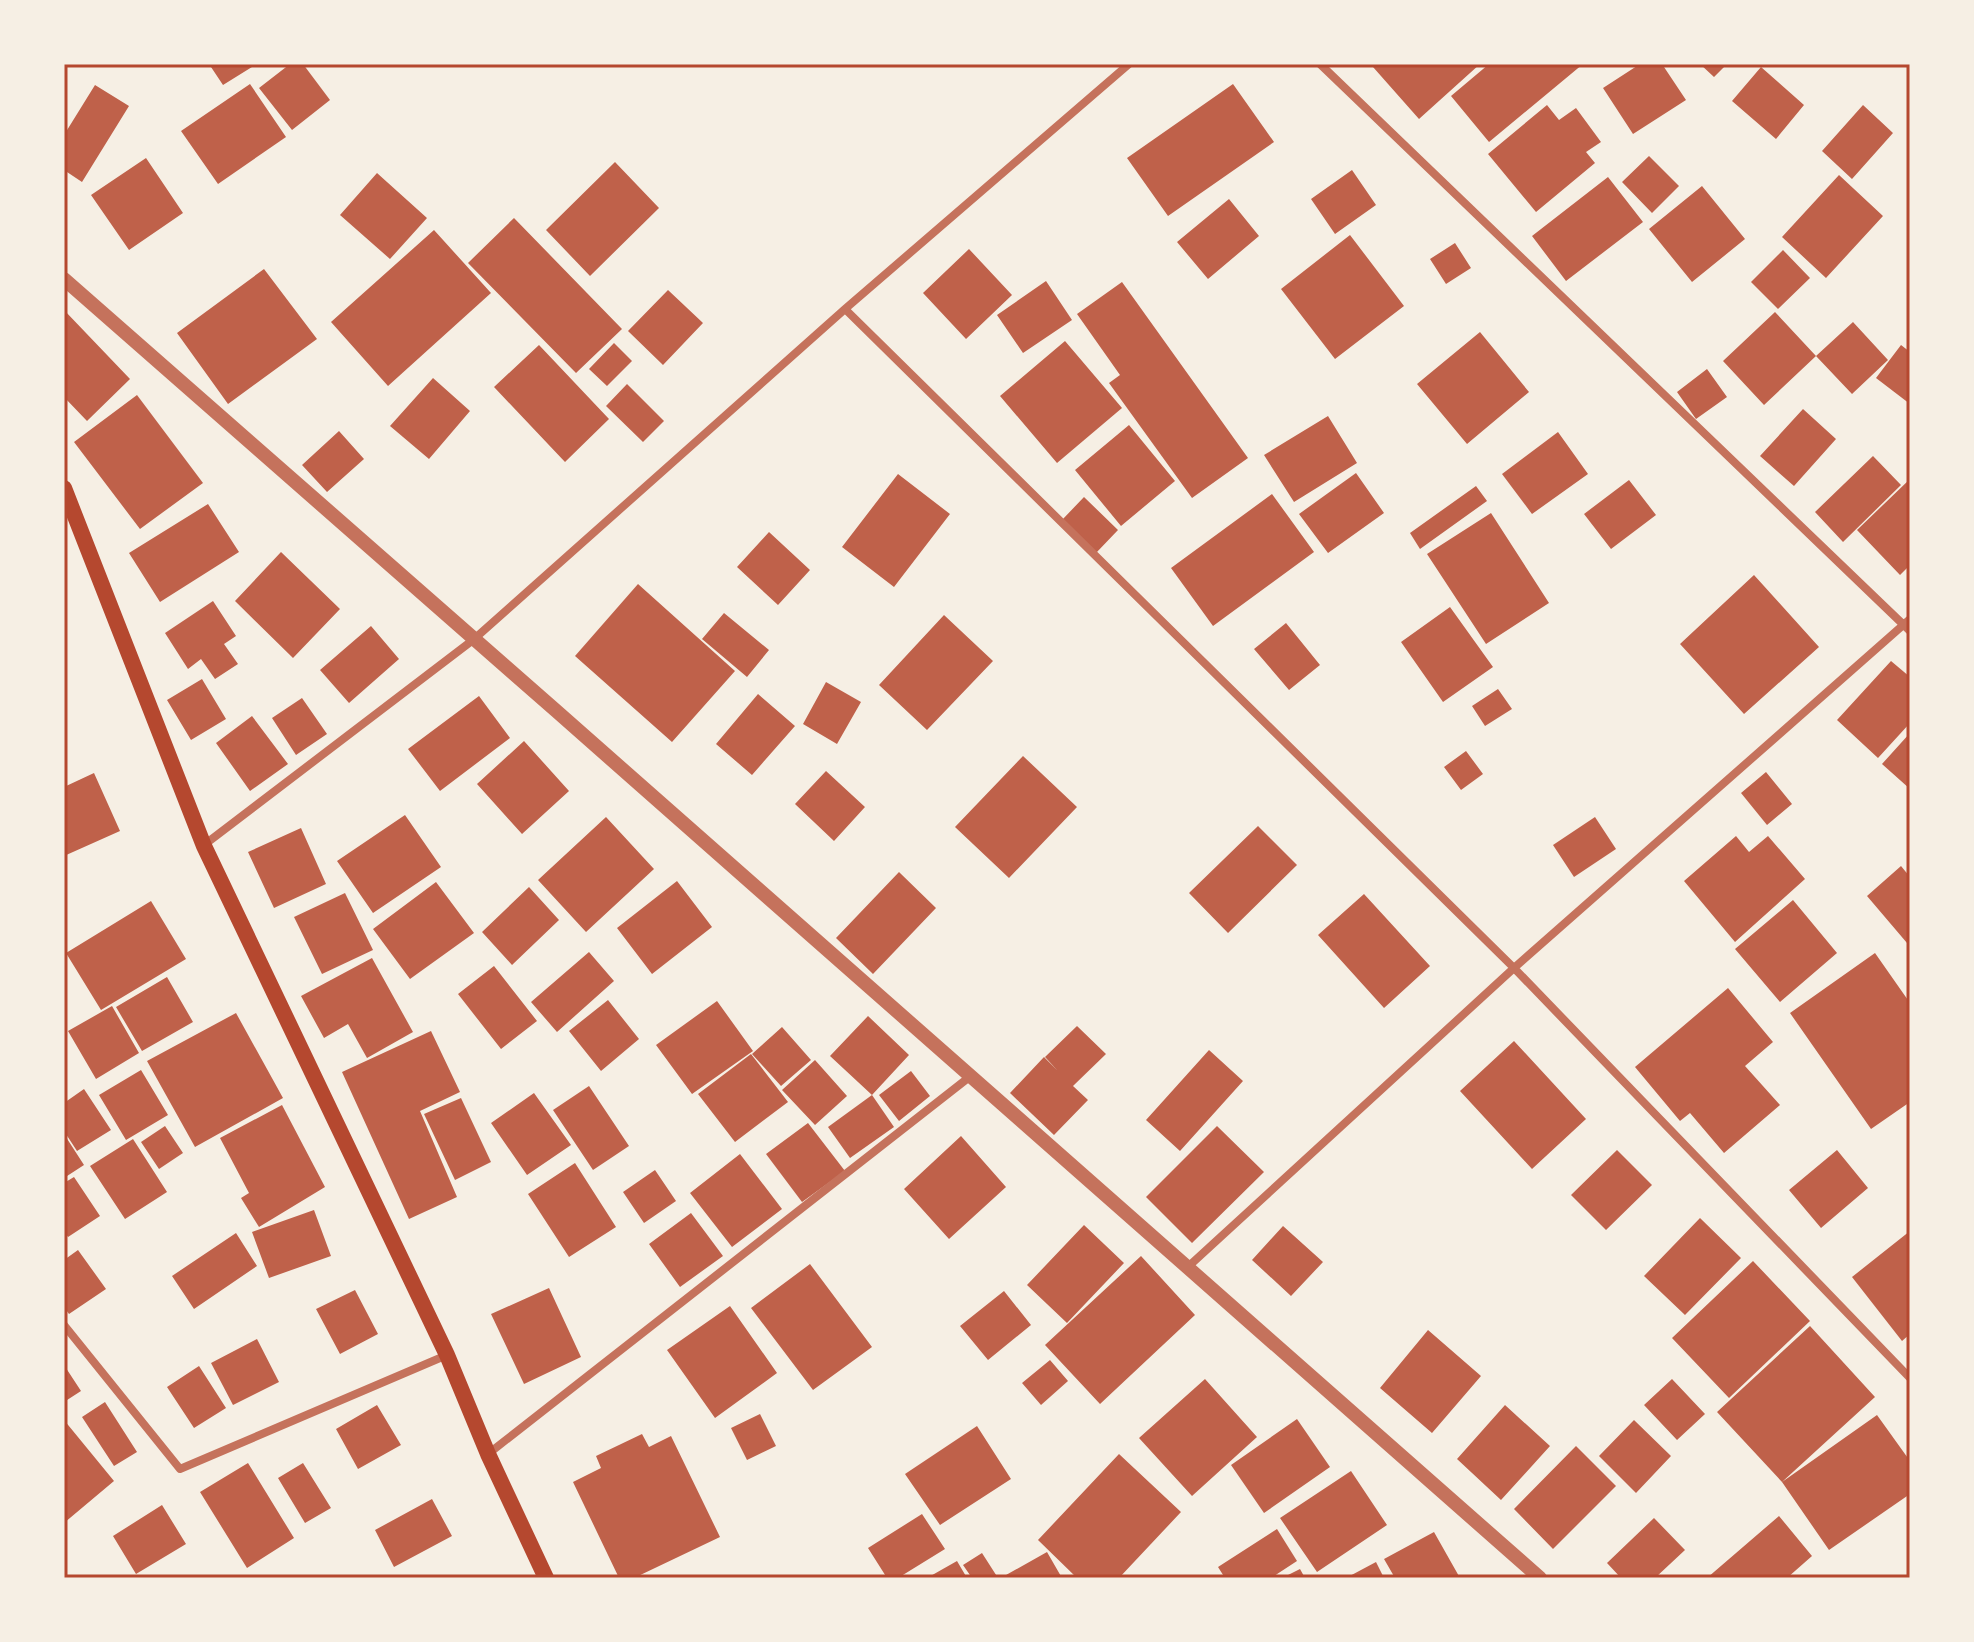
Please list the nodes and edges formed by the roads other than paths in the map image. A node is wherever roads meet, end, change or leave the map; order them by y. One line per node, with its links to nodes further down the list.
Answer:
1 (1129, 64): 4 (street)
2 (1320, 64): 6 (street)
3 (64, 279): 7 (street)
4 (845, 309): 7 (street); 9 (street)
5 (64, 488): 8 (main road)
6 (1908, 625): 9 (street)
7 (473, 640): 8 (street); 10 (street)
8 (204, 846): 13 (main road)
9 (1514, 968): 11 (street); 14 (street)
10 (972, 1074): 11 (street); 15 (street)
11 (1190, 1265): 17 (street)
12 (64, 1325): 13 (street)
13 (447, 1355): 15 (main road)
14 (1910, 1378)
15 (488, 1454): 16 (main road)
16 (546, 1578)
17 (1540, 1578)

